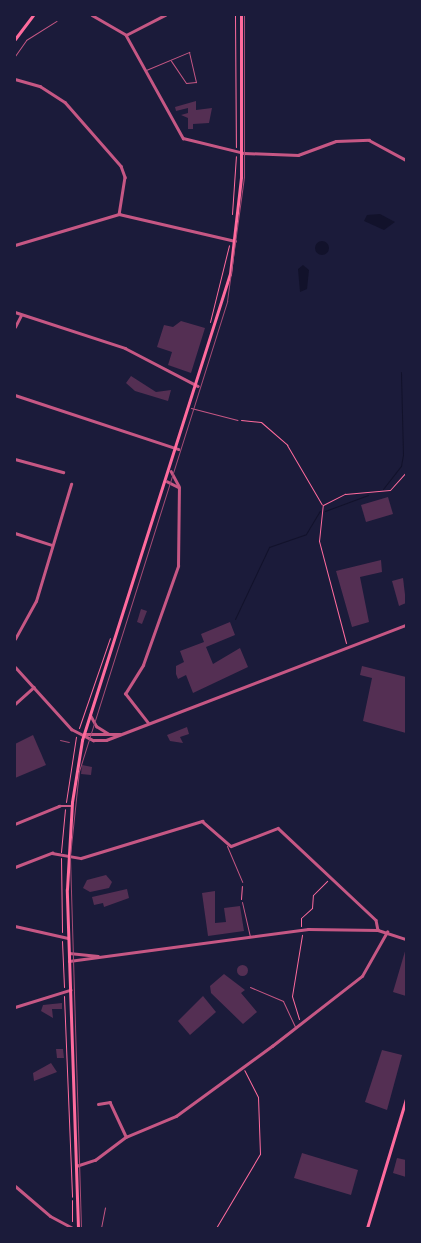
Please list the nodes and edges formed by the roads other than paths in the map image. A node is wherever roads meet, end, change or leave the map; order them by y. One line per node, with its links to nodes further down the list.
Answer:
1 (33, 15): 7 (main road)
2 (92, 15): 6 (street)
3 (165, 15): 6 (street)
4 (241, 15): 12 (main road)
5 (57, 21): 8 (lane)
6 (126, 35): 10 (street)
7 (15, 39)
8 (15, 56)
9 (171, 61): 9 (lane); 10 (lane)
10 (145, 71): 12 (street)
11 (15, 80): 14 (street)
12 (241, 152): 13 (street); 15 (main road)
13 (406, 160)
14 (119, 214): 15 (street); 16 (street)
15 (235, 241): 20 (main road)
16 (15, 245)
17 (15, 312): 18 (street)
18 (21, 315): 19 (street); 20 (street)
19 (15, 327)
20 (198, 386): 22 (main road)
21 (15, 395): 24 (street)
22 (191, 408): 23 (lane); 24 (main road)
23 (238, 420)
24 (178, 449): 26 (main road)
25 (15, 459): 27 (street)
26 (171, 471): 28 (main road); 30 (street)
27 (63, 472)
28 (167, 482): 30 (street); 38 (main road)
29 (72, 484): 32 (street)
30 (179, 488): 39 (street)
31 (15, 533): 32 (street)
32 (52, 545): 34 (street)
33 (406, 625): 39 (street)
34 (15, 639)
35 (15, 667): 36 (street)
36 (34, 687): 37 (street); 40 (street)
37 (15, 704)
38 (90, 715): 40 (main road); 42 (street)
39 (149, 725): 41 (street)
40 (84, 734): 41 (street); 42 (street); 43 (main road)
41 (123, 734): 42 (street)
42 (110, 735)
43 (71, 806): 44 (street); 46 (main road)
44 (15, 824)
45 (227, 846): 46 (street); 48 (lane); 51 (street)
46 (66, 856): 47 (street); 54 (main road)
47 (15, 867)
48 (242, 882)
49 (242, 902): 53 (lane)
50 (15, 926): 54 (street)
51 (378, 930): 52 (street); 53 (street)
52 (387, 932): 55 (street); 62 (street)
53 (251, 936): 57 (street)
54 (68, 938): 56 (main road)
55 (406, 939)
56 (68, 953): 57 (street); 58 (main road)
57 (102, 957): 58 (street)
58 (69, 961): 60 (main road)
59 (250, 987): 62 (lane)
60 (70, 990): 61 (street); 66 (main road)
61 (15, 1007)
62 (295, 1027): 65 (street)
63 (406, 1099): 72 (main road)
64 (98, 1104): 65 (street)
65 (126, 1137): 66 (street)
66 (76, 1166): 70 (main road)
67 (15, 1186): 69 (street)
68 (105, 1207): 71 (lane)
69 (73, 1228)
70 (78, 1228)
71 (101, 1228)
72 (367, 1228)

